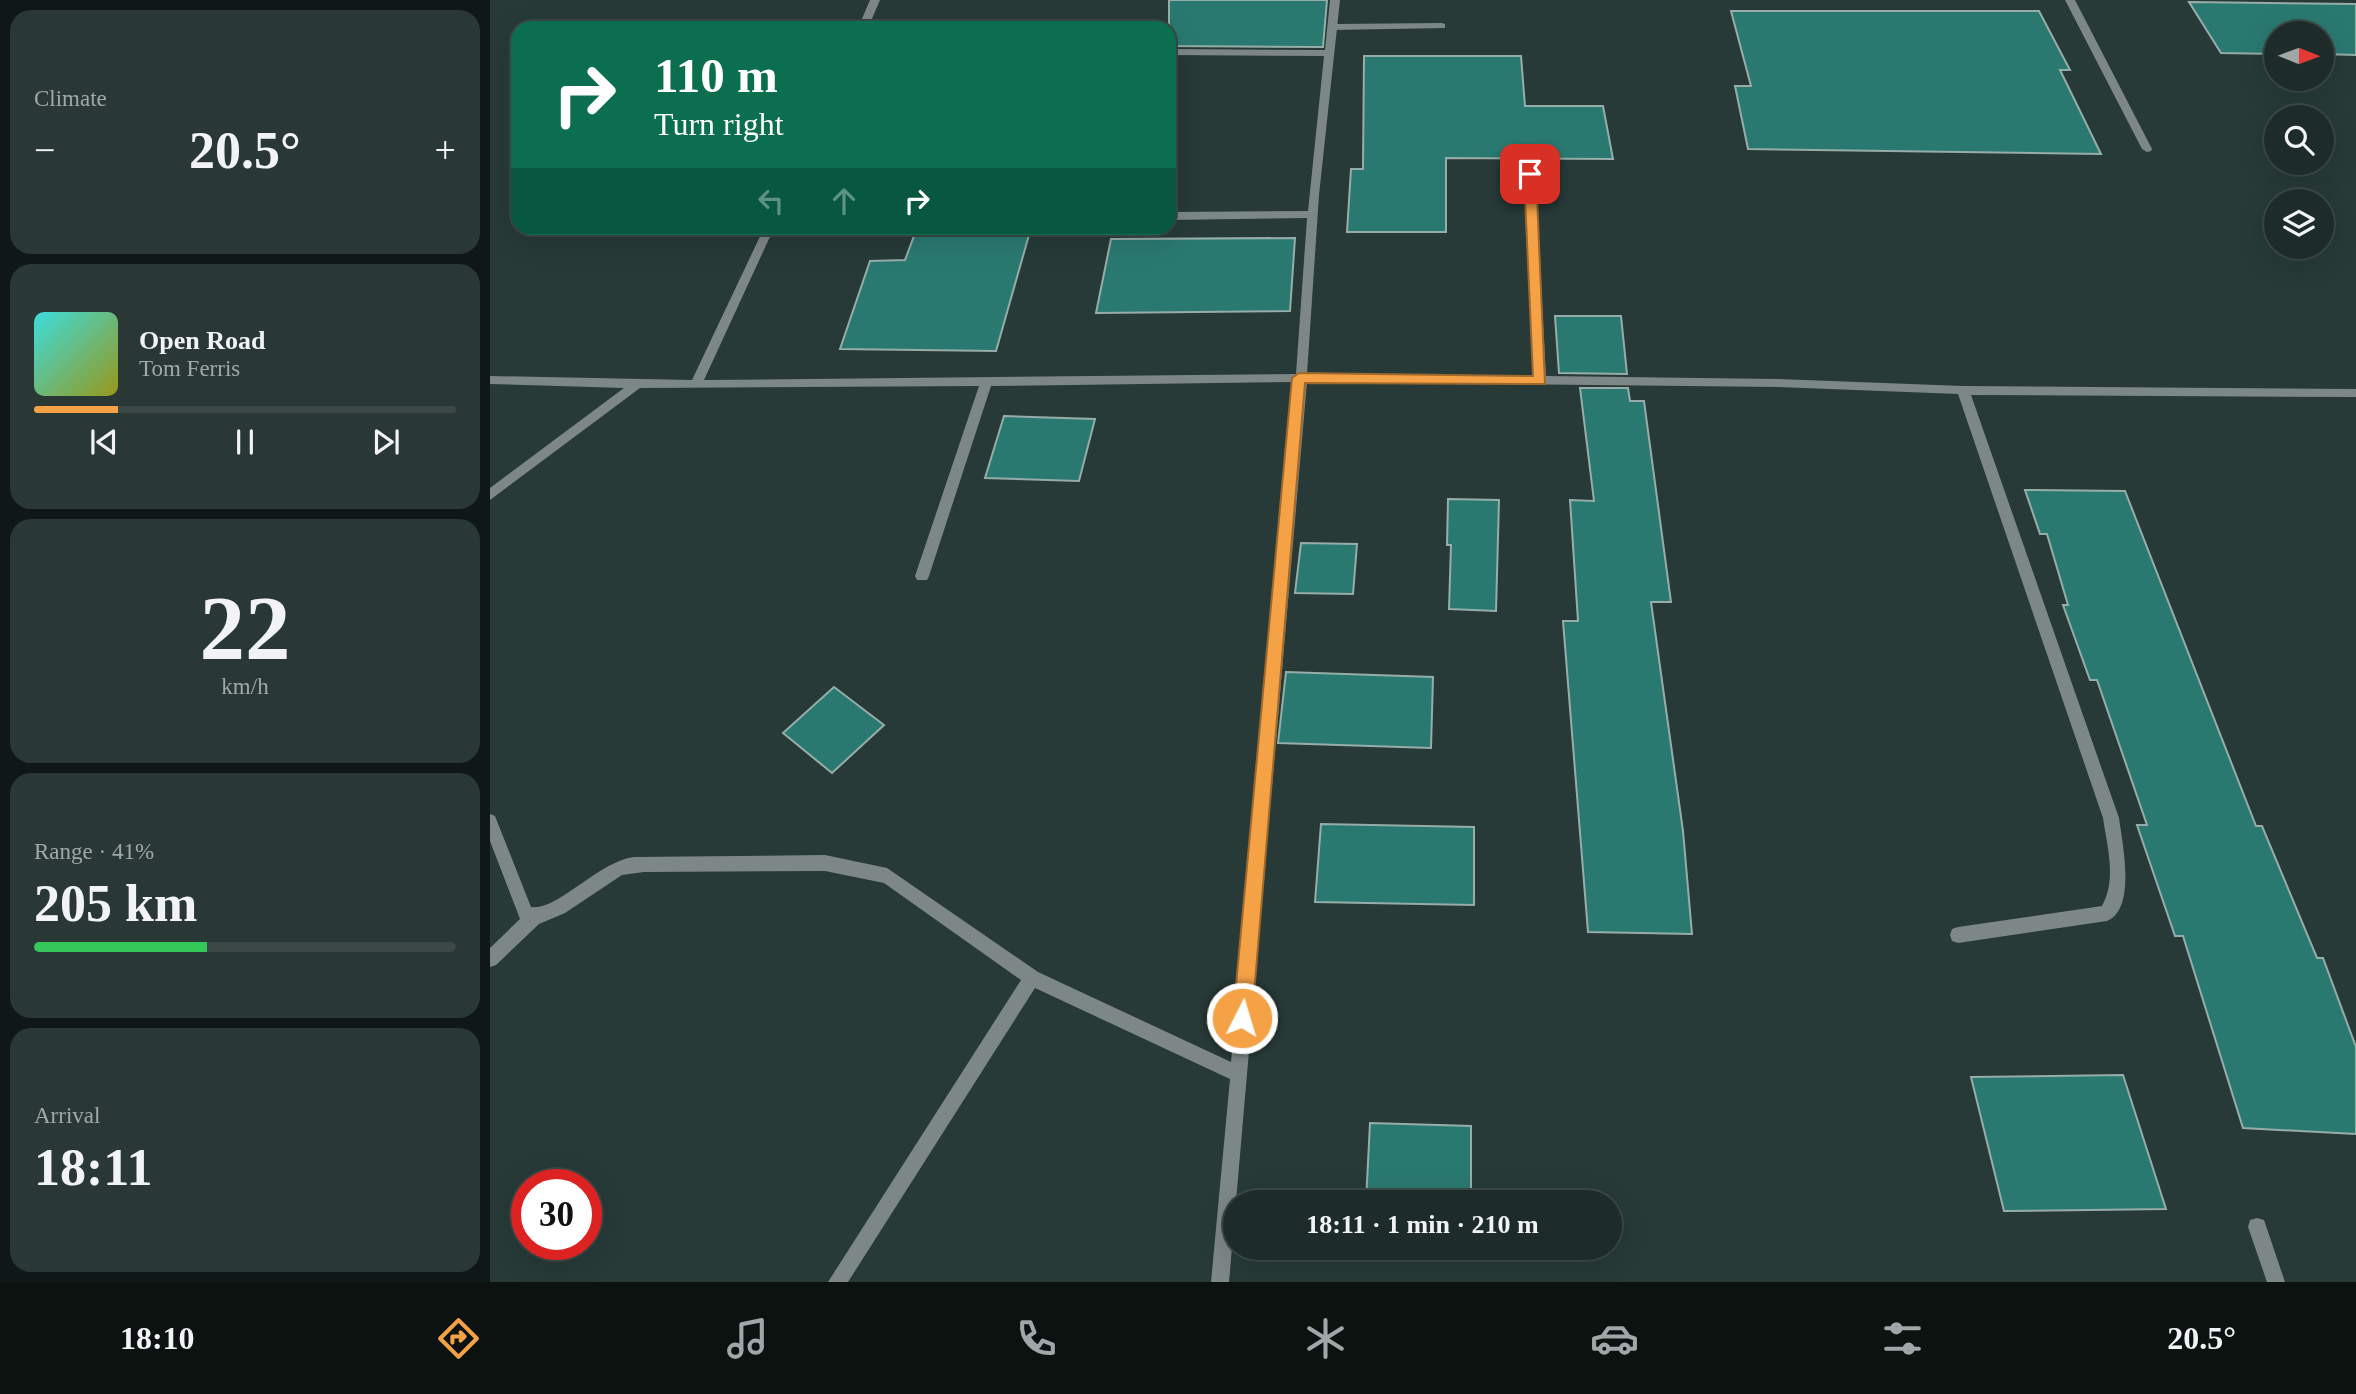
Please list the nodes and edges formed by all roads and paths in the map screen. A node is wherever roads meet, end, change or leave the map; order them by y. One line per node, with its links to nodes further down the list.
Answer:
1 (875, 0): 4 (street)
2 (1335, 0): 5 (street)
3 (2070, 0): 9 (street)
4 (866, 21)
5 (1333, 26): 6 (street); 8 (street)
6 (1442, 26)
7 (1176, 52): 8 (street)
8 (1330, 53): 11 (street)
9 (2147, 149)
10 (1530, 174): 16 (street)
11 (1313, 214): 12 (street); 14 (street)
12 (1176, 216)
13 (766, 235): 19 (street)
14 (1299, 378): 16 (street); 17 (street); 29 (street)
15 (490, 380): 18 (street)
16 (1540, 381): 20 (street)
17 (986, 382): 19 (street); 23 (street)
18 (637, 384): 19 (street); 22 (street)
19 (696, 385)
20 (1963, 390): 21 (street); 26 (street)
21 (2356, 393)
22 (490, 495)
23 (922, 576)
24 (490, 821): 25 (street)
25 (533, 918): 27 (street); 28 (street)
26 (1958, 935)
27 (490, 959)
28 (1032, 978): 29 (street); 31 (street)
29 (1238, 1074): 32 (street)
30 (2257, 1227): 33 (street)
31 (837, 1282)
32 (1220, 1282)
33 (2276, 1282)

